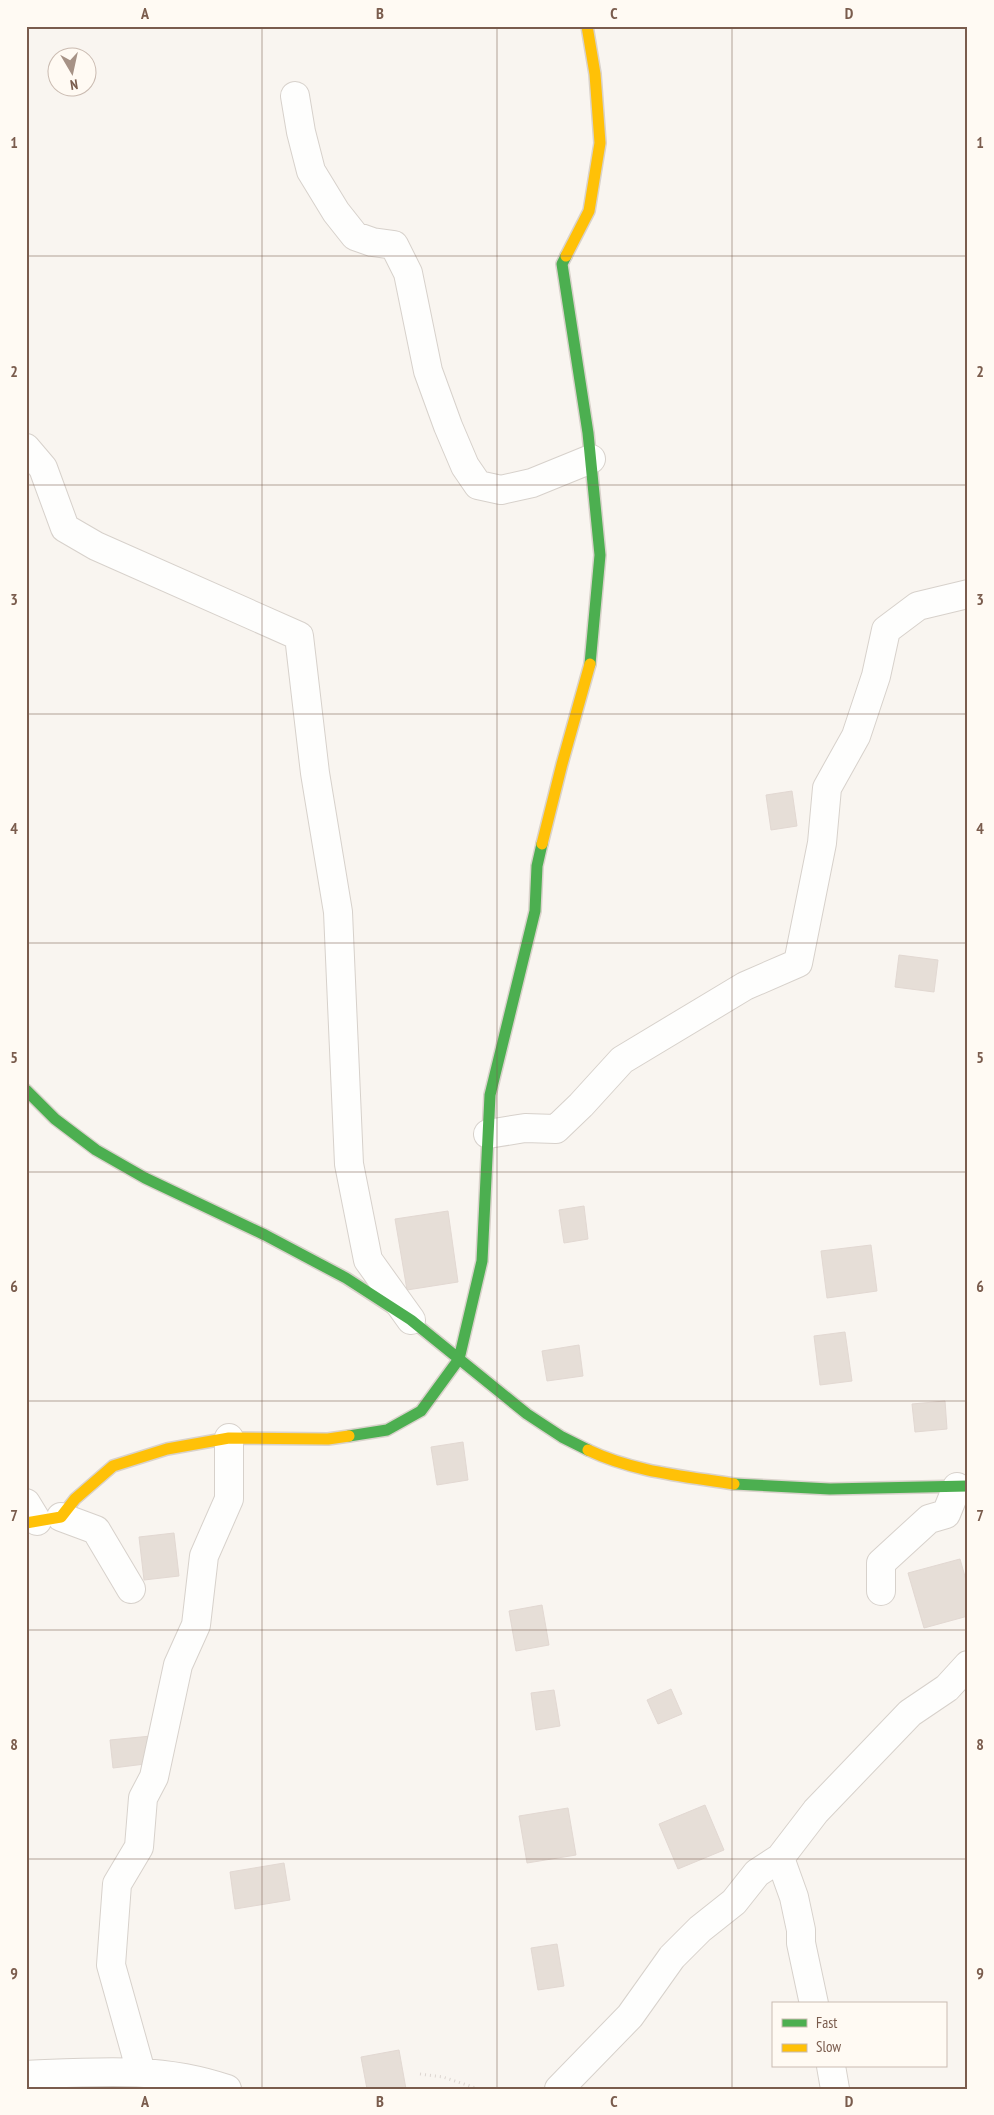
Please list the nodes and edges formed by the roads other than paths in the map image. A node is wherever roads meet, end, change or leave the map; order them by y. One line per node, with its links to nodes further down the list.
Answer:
1 (587, 26): 4 (street)
2 (295, 96): 4 (street)
3 (26, 448): 8 (street)
4 (591, 459): 7 (street)
5 (968, 594): 7 (street)
6 (26, 1090): 8 (street)
7 (488, 1134): 9 (street)
8 (411, 1320): 9 (street)
9 (459, 1359): 10 (street); 11 (street)
10 (229, 1438): 12 (street); 19 (street)
11 (962, 1486): 14 (street)
12 (38, 1516): 13 (street)
13 (131, 1589)
14 (881, 1591)
15 (968, 1665): 16 (street)
16 (780, 1858): 17 (street); 22 (street)
17 (814, 2002)
18 (831, 2068): 23 (street)
19 (141, 2072): 20 (street); 21 (street)
20 (26, 2075)
21 (226, 2089)
22 (559, 2089)
23 (835, 2089)

